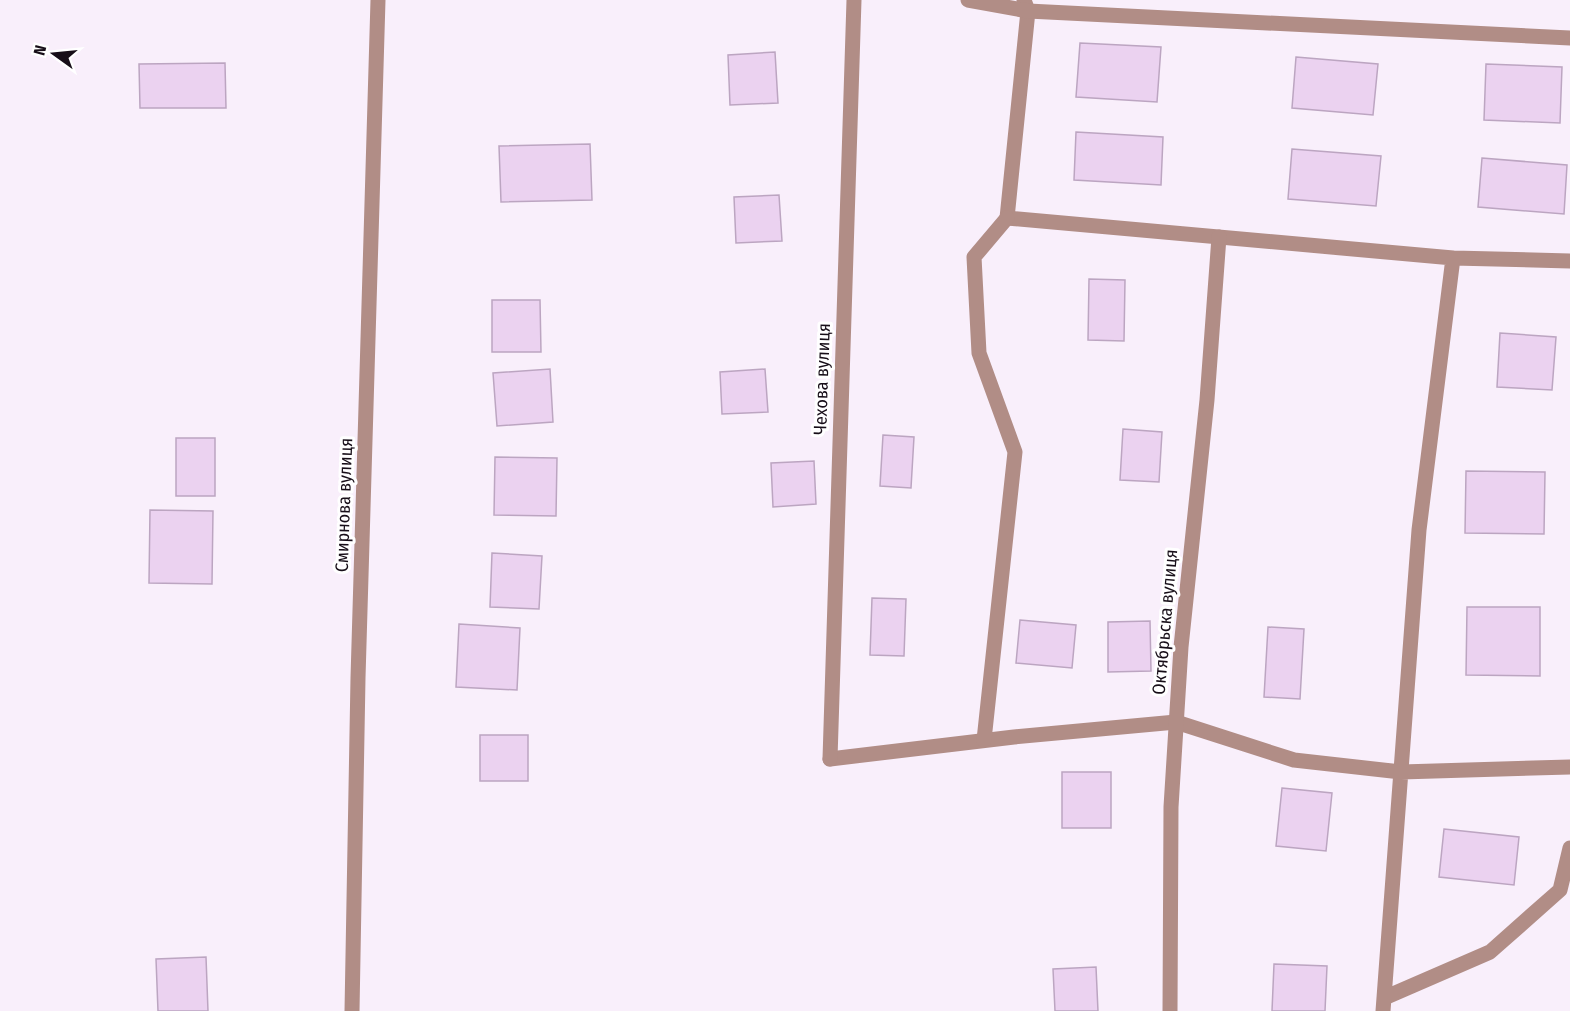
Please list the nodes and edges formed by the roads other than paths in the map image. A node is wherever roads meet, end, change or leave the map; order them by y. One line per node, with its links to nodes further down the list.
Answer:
1 (378, 0): 16 (street, Смирнова вулиця)
2 (854, 0): 11 (street, Чехова вулиця)
3 (968, 0): 4 (street)
4 (1026, 5): 5 (street); 6 (street)
5 (1570, 38)
6 (1007, 218): 7 (street); 11 (street)
7 (1219, 237): 8 (street); 10 (street, Октябрьска вулиця)
8 (1453, 258): 9 (street); 13 (street)
9 (1570, 261)
10 (1176, 722): 11 (street); 13 (street); 17 (street, Октябрьска вулиця)
11 (984, 740)
12 (1570, 767): 13 (street)
13 (1401, 772): 15 (street)
14 (1570, 848): 15 (street)
15 (1384, 1004)
16 (352, 1011)
17 (1170, 1011)

